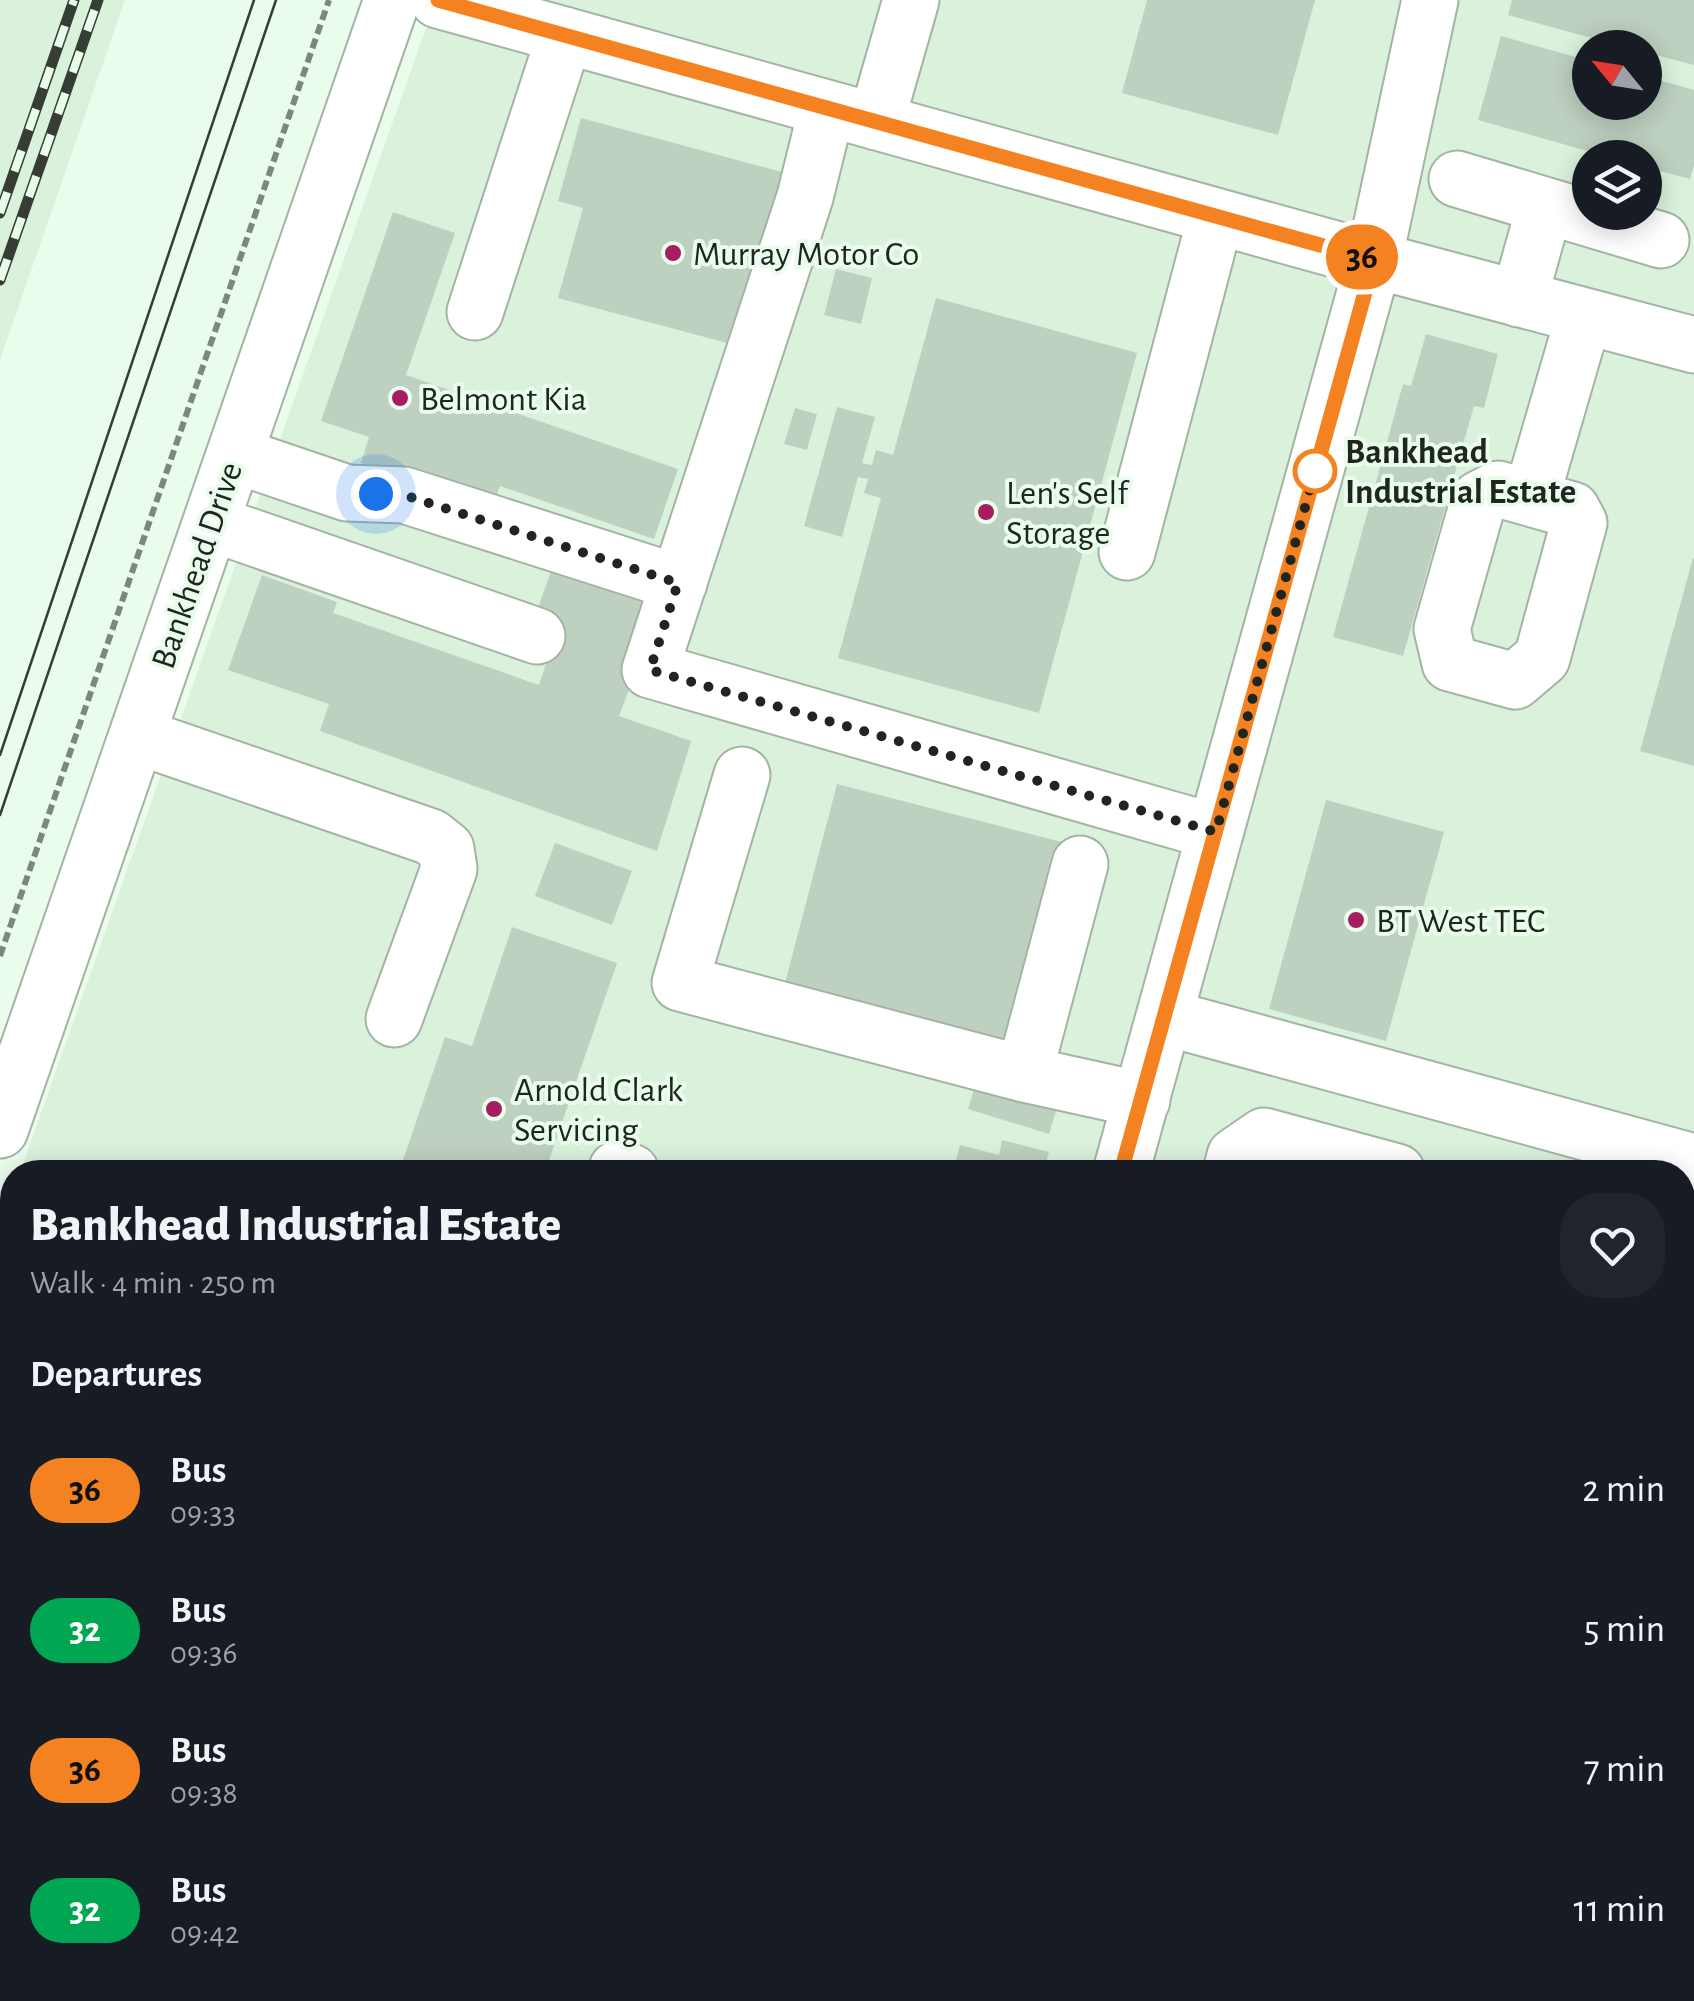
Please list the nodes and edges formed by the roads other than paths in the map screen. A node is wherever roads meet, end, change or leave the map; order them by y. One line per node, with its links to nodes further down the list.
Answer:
1 (392, 0): 16 (street, Bankhead Drive)
2 (438, 0): 5 (street)
3 (911, 0): 6 (street)
4 (1430, 0): 11 (street)
5 (565, 35): 6 (street); 13 (street)
6 (852, 115): 9 (street); 20 (street)
7 (1457, 179): 8 (street)
8 (1544, 206): 10 (street); 12 (street)
9 (1216, 216): 11 (street); 19 (street)
10 (1661, 240)
11 (1374, 260): 12 (street); 24 (street)
12 (1518, 298): 14 (street)
13 (475, 312)
14 (1584, 316): 15 (street); 17 (street)
15 (1694, 345)
16 (234, 455): 18 (street, Bankhead Drive); 20 (street)
17 (1531, 498)
18 (211, 524): 21 (street); 22 (street, Bankhead Drive)
19 (1127, 552)
20 (678, 583): 24 (street)
21 (536, 636)
22 (137, 736): 27 (street); 30 (street, Bankhead Drive)
23 (742, 776): 28 (street)
24 (1216, 832): 26 (street)
25 (1080, 864): 28 (street)
26 (1164, 1017): 29 (street); 34 (street)
27 (394, 1019)
28 (1024, 1074): 29 (street)
29 (1142, 1100): 31 (street)
30 (0, 1130)
31 (1124, 1160)
32 (1234, 1160): 33 (street)
33 (1353, 1160)
34 (1687, 1160)

